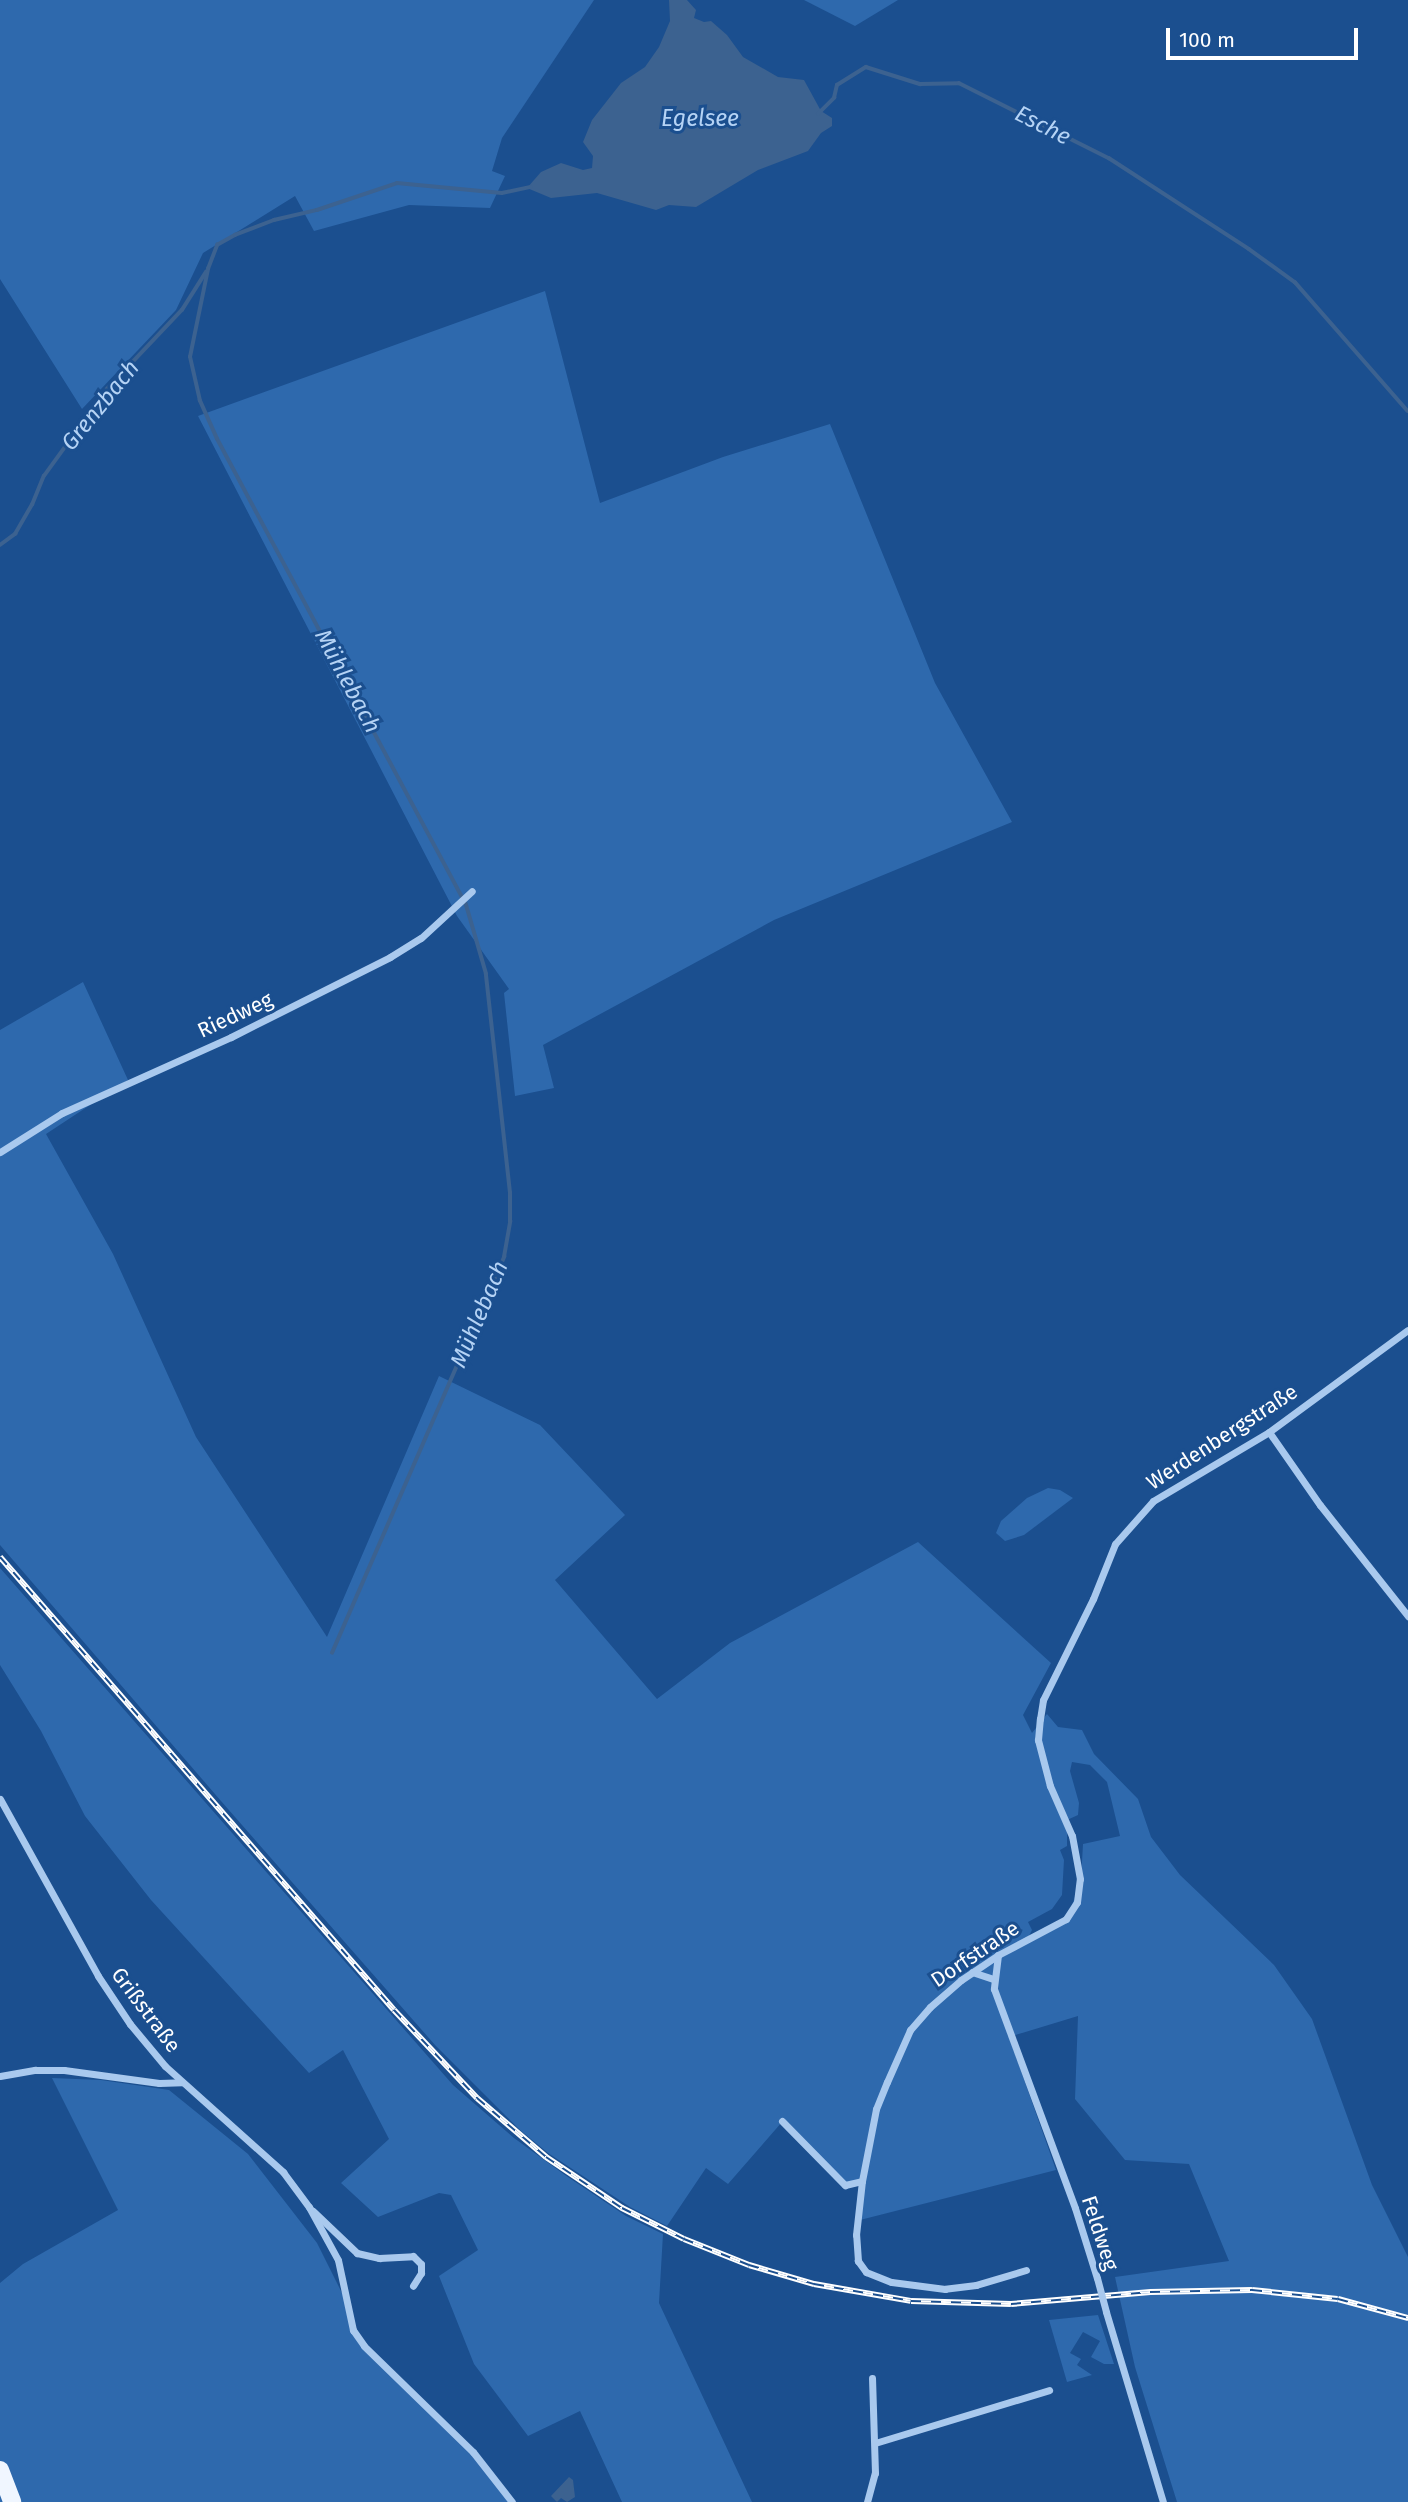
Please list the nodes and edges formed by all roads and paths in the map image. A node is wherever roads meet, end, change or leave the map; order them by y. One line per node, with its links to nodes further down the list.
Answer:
1 (469, 894): 2 (street, Riedweg)
2 (0, 1152)
3 (1408, 1329): 4 (street, Werdenbergstraße)
4 (1269, 1432): 5 (street); 6 (street, Werdenbergstraße)
5 (1408, 1616)
6 (1040, 1719): 8 (street, Dorfstraße)
7 (0, 1799): 12 (street, Grißstraße)
8 (999, 1955): 9 (street, Dorfstraße); 10 (street)
9 (972, 1972): 10 (street); 14 (street, Dorfstraße)
10 (993, 1979): 25 (street, Feldweg, bridge)
11 (0, 2076): 12 (street)
12 (183, 2082): 15 (street, Grißstraße)
13 (782, 2121): 14 (street)
14 (862, 2181): 16 (street, Dorfstraße)
15 (309, 2207): 17 (street, Grißstraße); 23 (street, Grißstraße)
16 (1026, 2270)
17 (413, 2287)
18 (872, 2378): 20 (street)
19 (1049, 2390): 20 (street)
20 (875, 2443): 24 (street)
21 (0, 2470): 22 (main road)
22 (12, 2502)
23 (512, 2502)
24 (867, 2502)
25 (1163, 2502)

